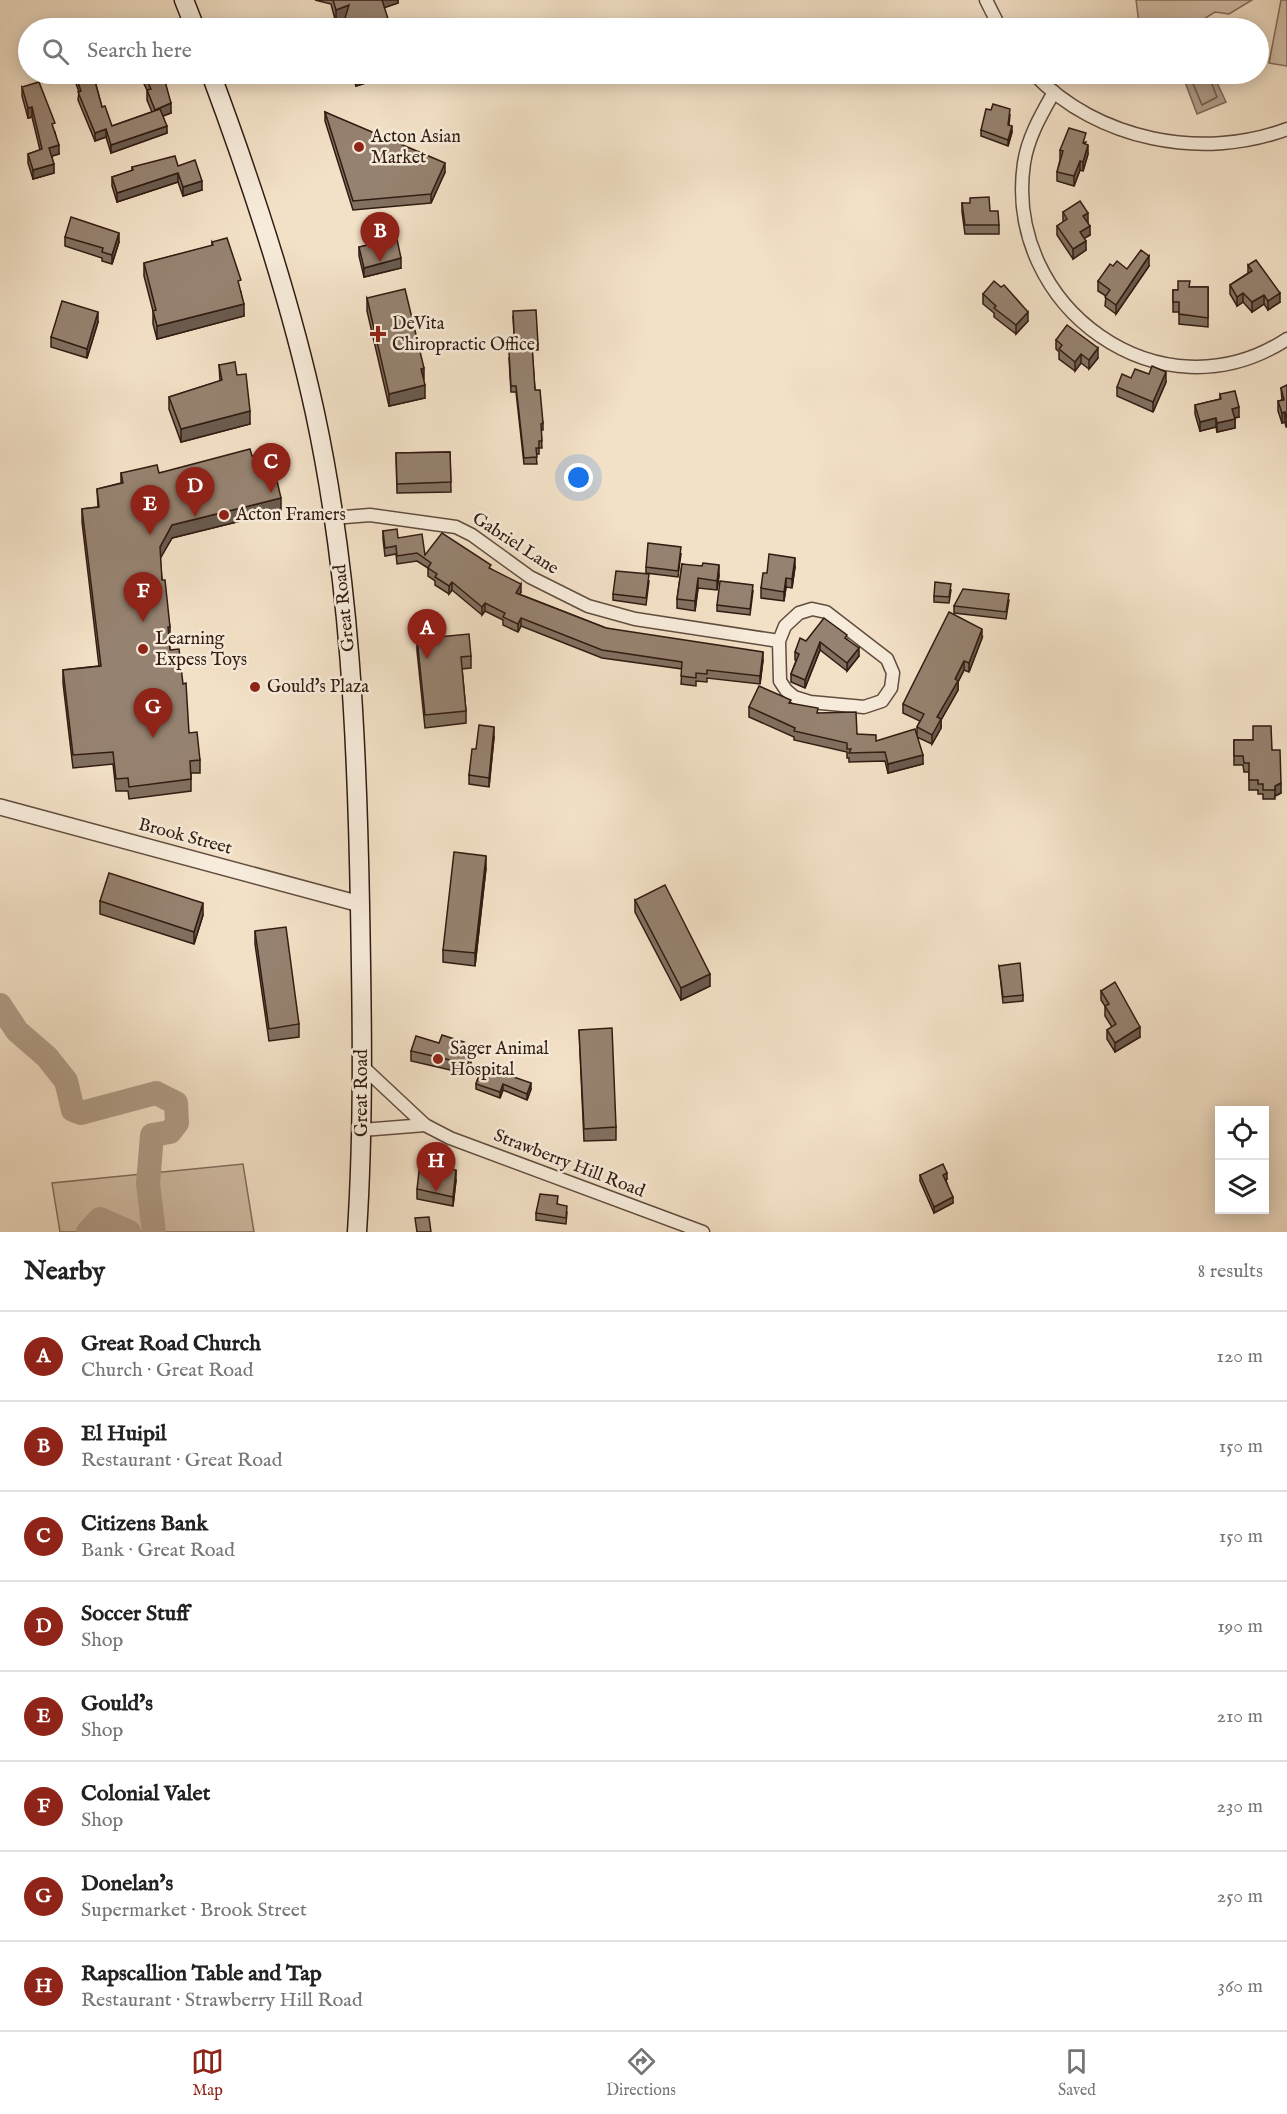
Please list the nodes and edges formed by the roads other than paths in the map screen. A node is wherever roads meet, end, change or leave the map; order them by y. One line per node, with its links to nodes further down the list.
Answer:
1 (184, 0): 3 (main road)
2 (986, 0): 4 (street)
3 (191, 18)
4 (995, 18)
5 (215, 84): 10 (main road, Great Road)
6 (1045, 84): 7 (street)
7 (1054, 92): 8 (street); 9 (street)
8 (1287, 129)
9 (1287, 339)
10 (333, 518): 11 (street, Gabriel Lane); 13 (main road, Great Road)
11 (779, 640): 11 (street)
12 (0, 807): 13 (street, Brook Street)
13 (360, 903): 14 (main road, Great Road)
14 (363, 1067): 15 (street, Strawberry Hill Road); 16 (main road, Great Road)
15 (424, 1125): 16 (street); 18 (street, Strawberry Hill Road)
16 (362, 1130): 17 (main road, Great Road)
17 (357, 1232)
18 (703, 1232)

